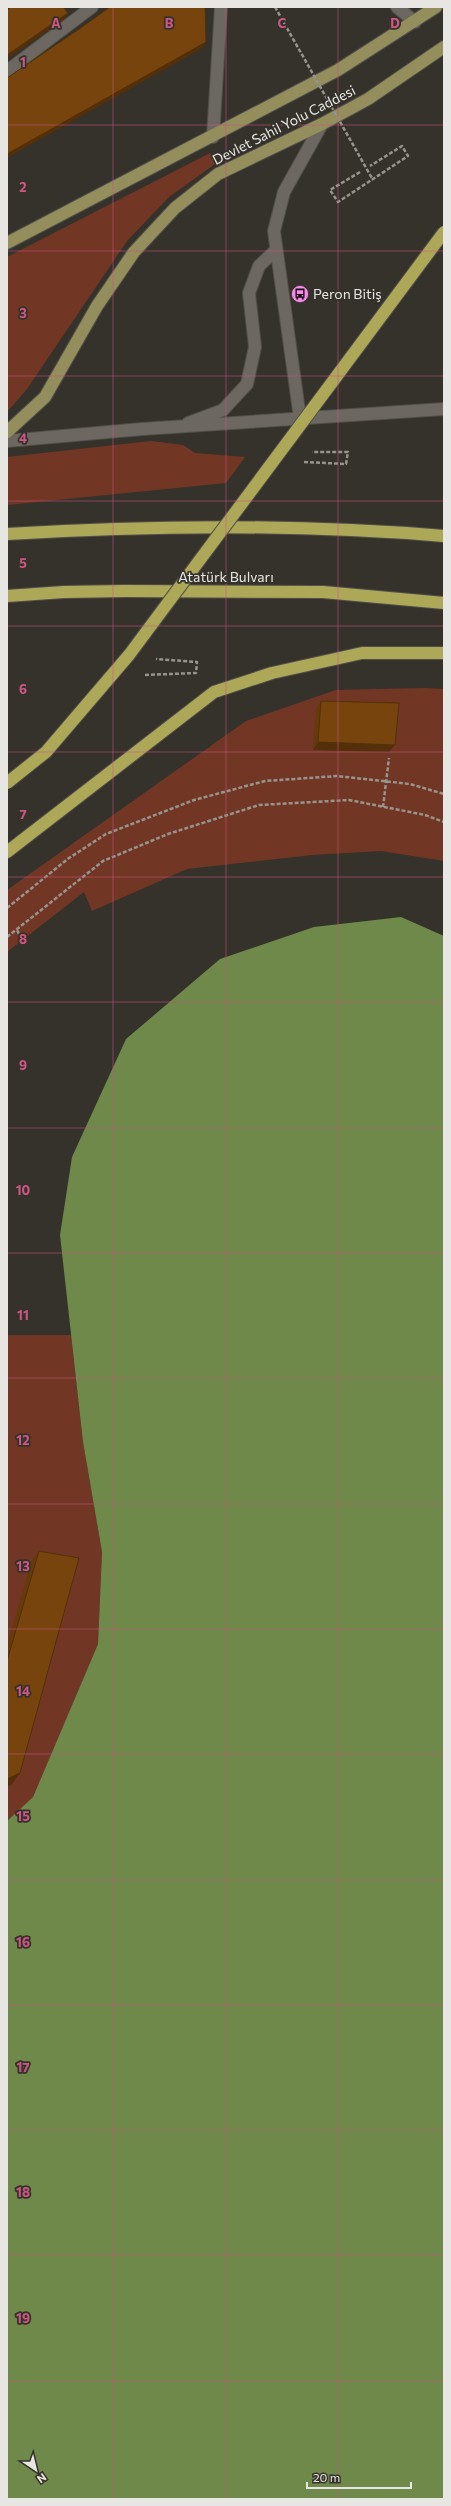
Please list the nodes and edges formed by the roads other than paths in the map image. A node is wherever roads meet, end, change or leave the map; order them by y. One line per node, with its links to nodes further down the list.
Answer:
1 (221, 7): 9 (street)
2 (397, 7): 5 (street)
3 (436, 7): 5 (main road, Devlet Sahil Yolu Caddesi)
4 (89, 8): 7 (street)
5 (415, 22): 9 (main road, Devlet Sahil Yolu Caddesi)
6 (444, 47): 8 (main road, Devlet Sahil Yolu Caddesi)
7 (7, 71)
8 (322, 124): 12 (street); 16 (main road, Devlet Sahil Yolu Caddesi)
9 (213, 137): 11 (main road, Devlet Sahil Yolu Caddesi)
10 (444, 232): 23 (highway, bridge)
11 (7, 244)
12 (276, 250): 14 (street); 15 (street)
13 (444, 409): 14 (street)
14 (300, 418): 15 (street)
15 (177, 427): 17 (street)
16 (7, 432)
17 (7, 441)
18 (7, 534): 19 (highway)
19 (444, 536)
20 (7, 596): 21 (highway, Atatürk Bulvarı)
21 (444, 603)
22 (444, 653): 24 (highway)
23 (7, 783)
24 (7, 852)

